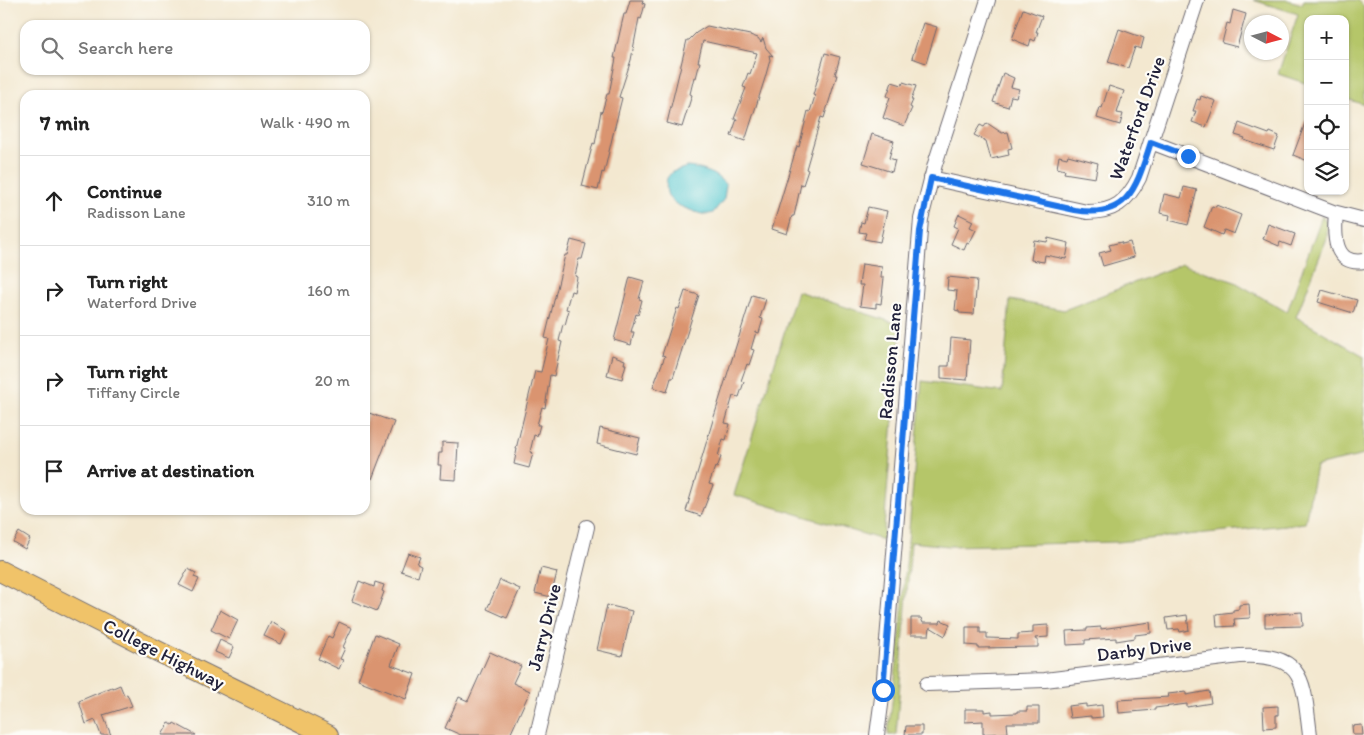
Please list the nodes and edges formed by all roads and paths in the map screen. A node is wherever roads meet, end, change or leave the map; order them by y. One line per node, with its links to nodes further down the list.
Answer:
1 (988, 0): 4 (street, Radisson Lane)
2 (1197, 0): 3 (street, Waterford Drive)
3 (1151, 142): 4 (street, Waterford Drive); 5 (street)
4 (931, 178): 13 (street, Radisson Lane)
5 (1336, 213): 6 (street); 7 (street)
6 (1364, 220)
7 (1364, 260)
8 (588, 527): 12 (street, Jarry Drive)
9 (0, 571): 11 (highway, College Highway)
10 (927, 684): 14 (street, Darby Drive)
11 (328, 735)
12 (537, 735)
13 (877, 735)
14 (1310, 735)

